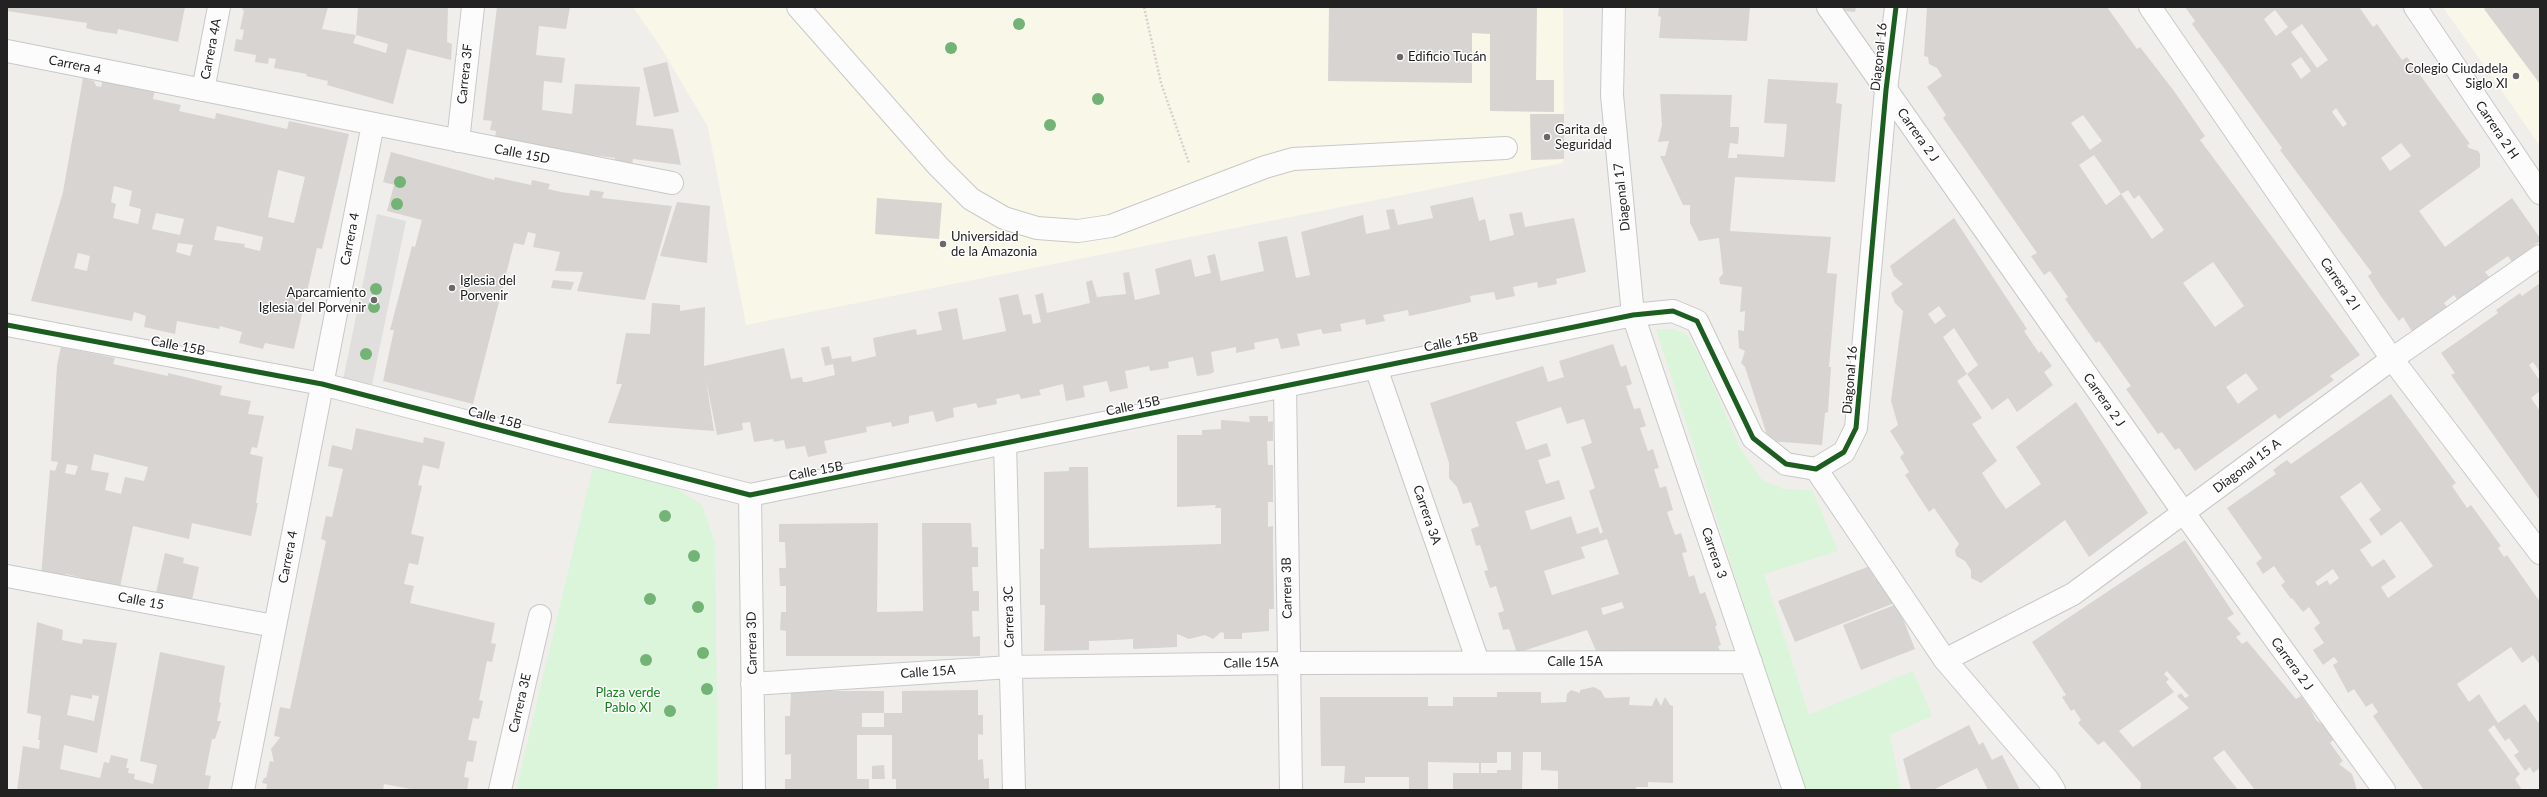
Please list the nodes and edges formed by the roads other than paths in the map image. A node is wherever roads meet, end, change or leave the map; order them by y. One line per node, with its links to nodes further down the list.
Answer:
1 (219, 7): 10 (street, Carrera 4A)
2 (473, 7): 13 (street, Carrera 3F)
3 (798, 7): 14 (street)
4 (1614, 7): 18 (street, Diagonal 17)
5 (1828, 7): 11 (street, Carrera 2 J)
6 (1896, 7): 11 (street, Diagonal 16)
7 (2150, 7): 20 (street, Carrera 2 I)
8 (2414, 7): 16 (street, Carrera 2 H)
9 (7, 51): 10 (street, Carrera 4)
10 (203, 90): 12 (street, Carrera 4)
11 (1886, 90): 25 (street, Diagonal 16); 27 (street, Carrera 2 J)
12 (373, 124): 13 (street, Calle 15D); 22 (street, Carrera 4)
13 (458, 141): 15 (street, Calle 15D)
14 (1506, 148)
15 (672, 184)
16 (2540, 193)
17 (2540, 256): 20 (street, Diagonal 15 A)
18 (1633, 315): 21 (street, Calle 15B); 25 (street); 35 (street, Carrera 3)
19 (7, 325): 22 (street, Calle 15B)
20 (2392, 359): 27 (street, Diagonal 15 A); 28 (street, Carrera 2 I)
21 (1376, 368): 23 (street, Calle 15B); 34 (street, Carrera 3A)
22 (322, 384): 26 (street, Calle 15B); 31 (street, Carrera 4)
23 (1285, 386): 24 (street, Calle 15B); 33 (street, Carrera 3B)
24 (1005, 443): 26 (street, Calle 15B); 36 (street, Carrera 3C)
25 (1816, 469): 32 (street)
26 (750, 495): 37 (street, Carrera 3D)
27 (2184, 513): 32 (street, Diagonal 15 A); 45 (street, Carrera 2 J)
28 (2540, 553)
29 (7, 576): 31 (street, Calle 15)
30 (540, 616): 39 (street, Carrera 3E)
31 (274, 626): 38 (street, Carrera 4)
32 (1945, 660): 44 (street)
33 (1288, 662): 34 (street, Calle 15A); 36 (street, Calle 15A); 42 (street, Carrera 3B)
34 (1478, 662): 35 (street, Calle 15A)
35 (1751, 662): 43 (street, Carrera 3)
36 (1010, 667): 37 (street, Calle 15A); 41 (street, Carrera 3C)
37 (752, 684): 40 (street, Carrera 3D)
38 (242, 790)
39 (500, 790)
40 (754, 790)
41 (1014, 790)
42 (1291, 790)
43 (1794, 790)
44 (2054, 790)
45 (2384, 790)

